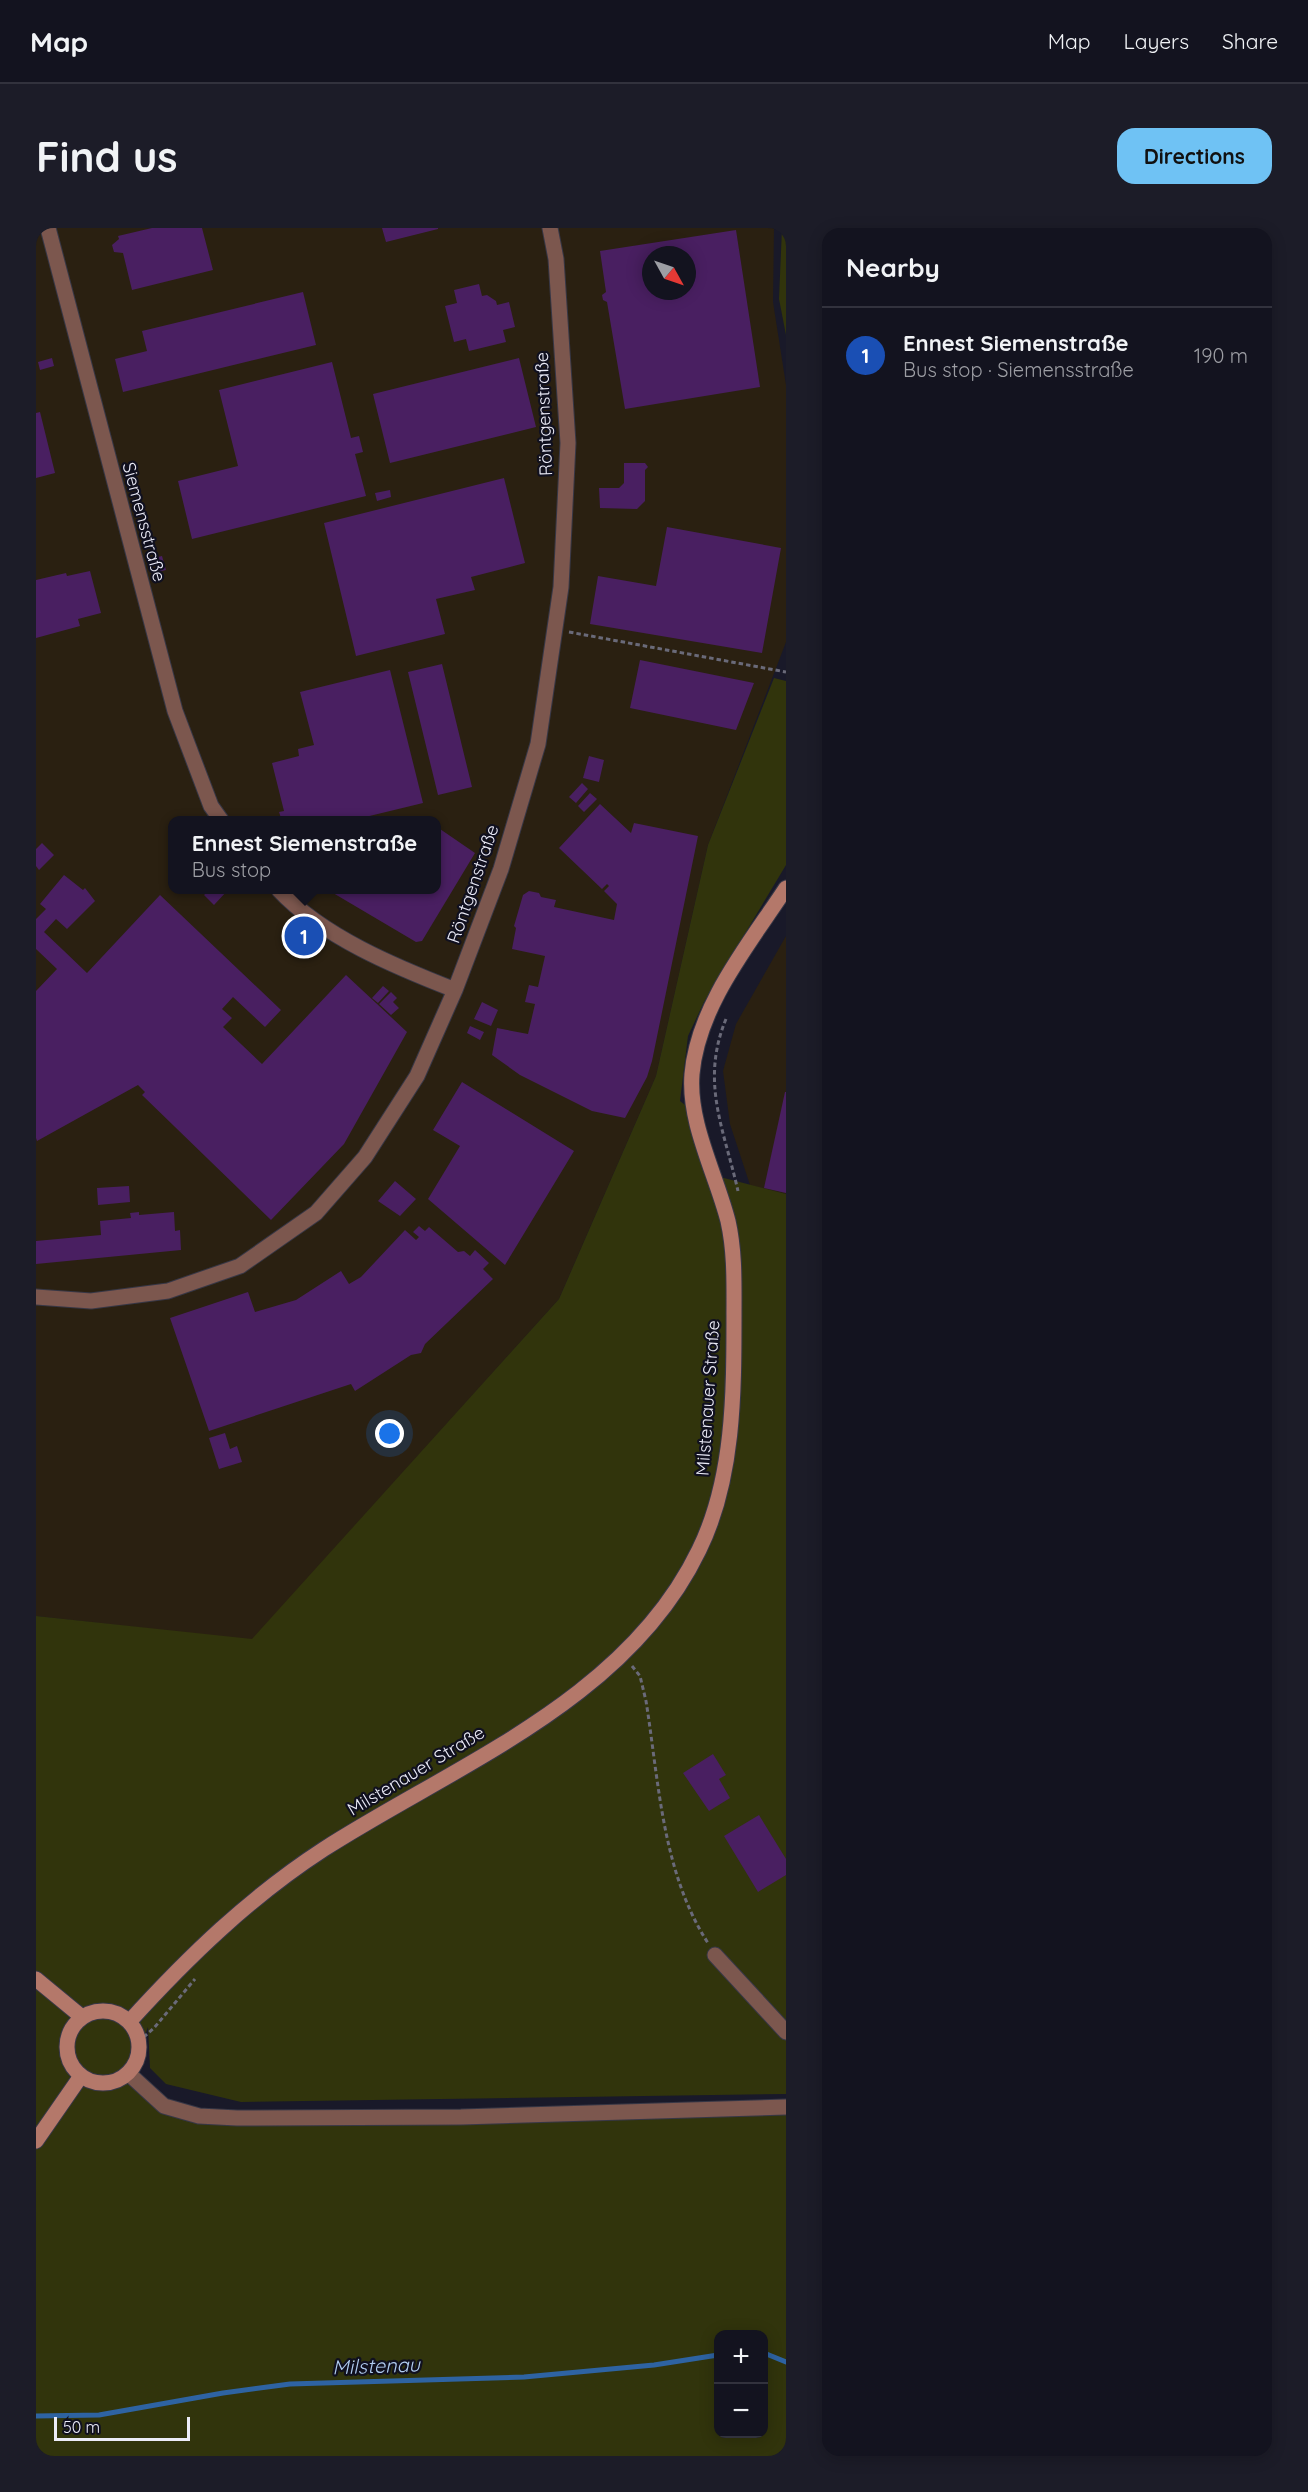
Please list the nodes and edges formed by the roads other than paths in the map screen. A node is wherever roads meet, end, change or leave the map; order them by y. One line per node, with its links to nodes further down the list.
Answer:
1 (48, 228): 3 (street, Siemensstraße)
2 (550, 228): 6 (street, Röntgenstraße)
3 (218, 816)
4 (786, 888): 11 (street, Milstenauer Straße)
5 (283, 894): 6 (street)
6 (455, 990): 7 (street, Röntgenstraße)
7 (36, 1297)
8 (715, 1955): 12 (street)
9 (36, 1979): 10 (street)
10 (82, 2017): 11 (street); 14 (street)
11 (129, 2022): 13 (street)
12 (786, 2032)
13 (128, 2073): 14 (street); 15 (street)
14 (81, 2076): 16 (street)
15 (786, 2107)
16 (36, 2141)

